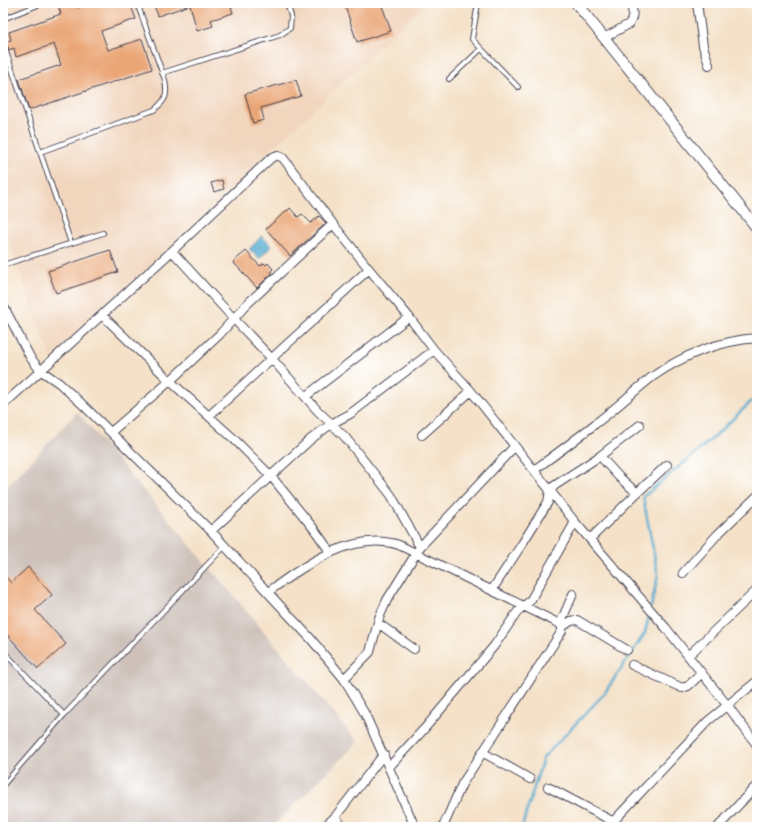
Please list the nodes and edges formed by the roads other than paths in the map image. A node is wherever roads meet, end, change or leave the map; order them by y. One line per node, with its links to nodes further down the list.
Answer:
1 (43, 3): 8 (lane)
2 (137, 3): 13 (lane)
3 (287, 3): 13 (lane)
4 (478, 3): 11 (lane)
5 (576, 3): 9 (street)
6 (631, 3): 9 (street)
7 (697, 3): 12 (street)
8 (3, 19)
9 (604, 38): 18 (street)
10 (3, 43): 16 (lane)
11 (481, 49): 14 (lane); 15 (lane)
12 (709, 65)
13 (162, 73): 16 (lane)
14 (449, 79)
15 (518, 87)
16 (40, 152): 20 (lane)
17 (332, 224): 21 (street); 23 (street); 27 (street)
18 (757, 228)
19 (102, 233): 20 (lane)
20 (71, 243): 22 (lane)
21 (172, 251): 25 (street); 27 (street)
22 (3, 265)
23 (369, 269): 26 (street); 30 (street)
24 (3, 305): 31 (street)
25 (102, 315): 31 (street); 32 (street)
26 (410, 317): 29 (street); 34 (street)
27 (234, 319): 30 (street); 32 (street)
28 (757, 338): 44 (street)
29 (434, 350): 33 (street); 37 (street)
30 (272, 359): 34 (street); 36 (street)
31 (40, 370): 35 (street); 39 (street)
32 (170, 381): 36 (street); 39 (street)
33 (471, 391): 40 (street); 41 (street)
34 (306, 396): 37 (street)
35 (3, 405)
36 (209, 416): 45 (street)
37 (331, 424): 45 (street); 53 (street)
38 (640, 425): 42 (street)
39 (111, 432): 50 (street)
40 (422, 435)
41 (514, 446): 44 (street); 53 (street)
42 (600, 456): 46 (street); 47 (street)
43 (667, 465): 47 (street)
44 (534, 470): 46 (street)
45 (271, 476): 50 (street); 54 (street)
46 (550, 491): 49 (street); 56 (street)
47 (636, 493): 51 (street)
48 (757, 496): 55 (street)
49 (575, 522): 51 (street); 60 (street)
50 (211, 531): 52 (street)
51 (590, 539): 66 (street)
52 (225, 546): 58 (street); 72 (lane)
53 (418, 550): 54 (street); 56 (street); 61 (street)
54 (331, 553): 58 (street)
55 (684, 573)
56 (492, 590): 60 (street)
57 (757, 590): 66 (street)
58 (268, 592): 69 (street)
59 (573, 594): 62 (street)
60 (523, 607): 62 (street); 76 (street)
61 (378, 623): 63 (street); 69 (street)
62 (561, 626): 64 (street); 74 (street)
63 (414, 649)
64 (627, 650)
65 (3, 651): 72 (lane)
66 (688, 656): 68 (street)
67 (632, 665): 68 (street)
68 (702, 673): 71 (street)
69 (344, 679): 75 (street)
70 (757, 681): 71 (street)
71 (727, 705): 73 (street); 82 (street)
72 (64, 715): 78 (lane)
73 (757, 745)
74 (482, 752): 77 (street); 86 (street)
75 (384, 754): 76 (street); 81 (street)
76 (389, 767): 85 (street)
77 (530, 780)
78 (3, 785)
79 (757, 785): 87 (street)
80 (548, 787): 82 (street)
81 (335, 817): 83 (street); 84 (street)
82 (611, 824)
83 (324, 827)
84 (343, 827)
85 (415, 827)
86 (443, 827)
87 (718, 827)

